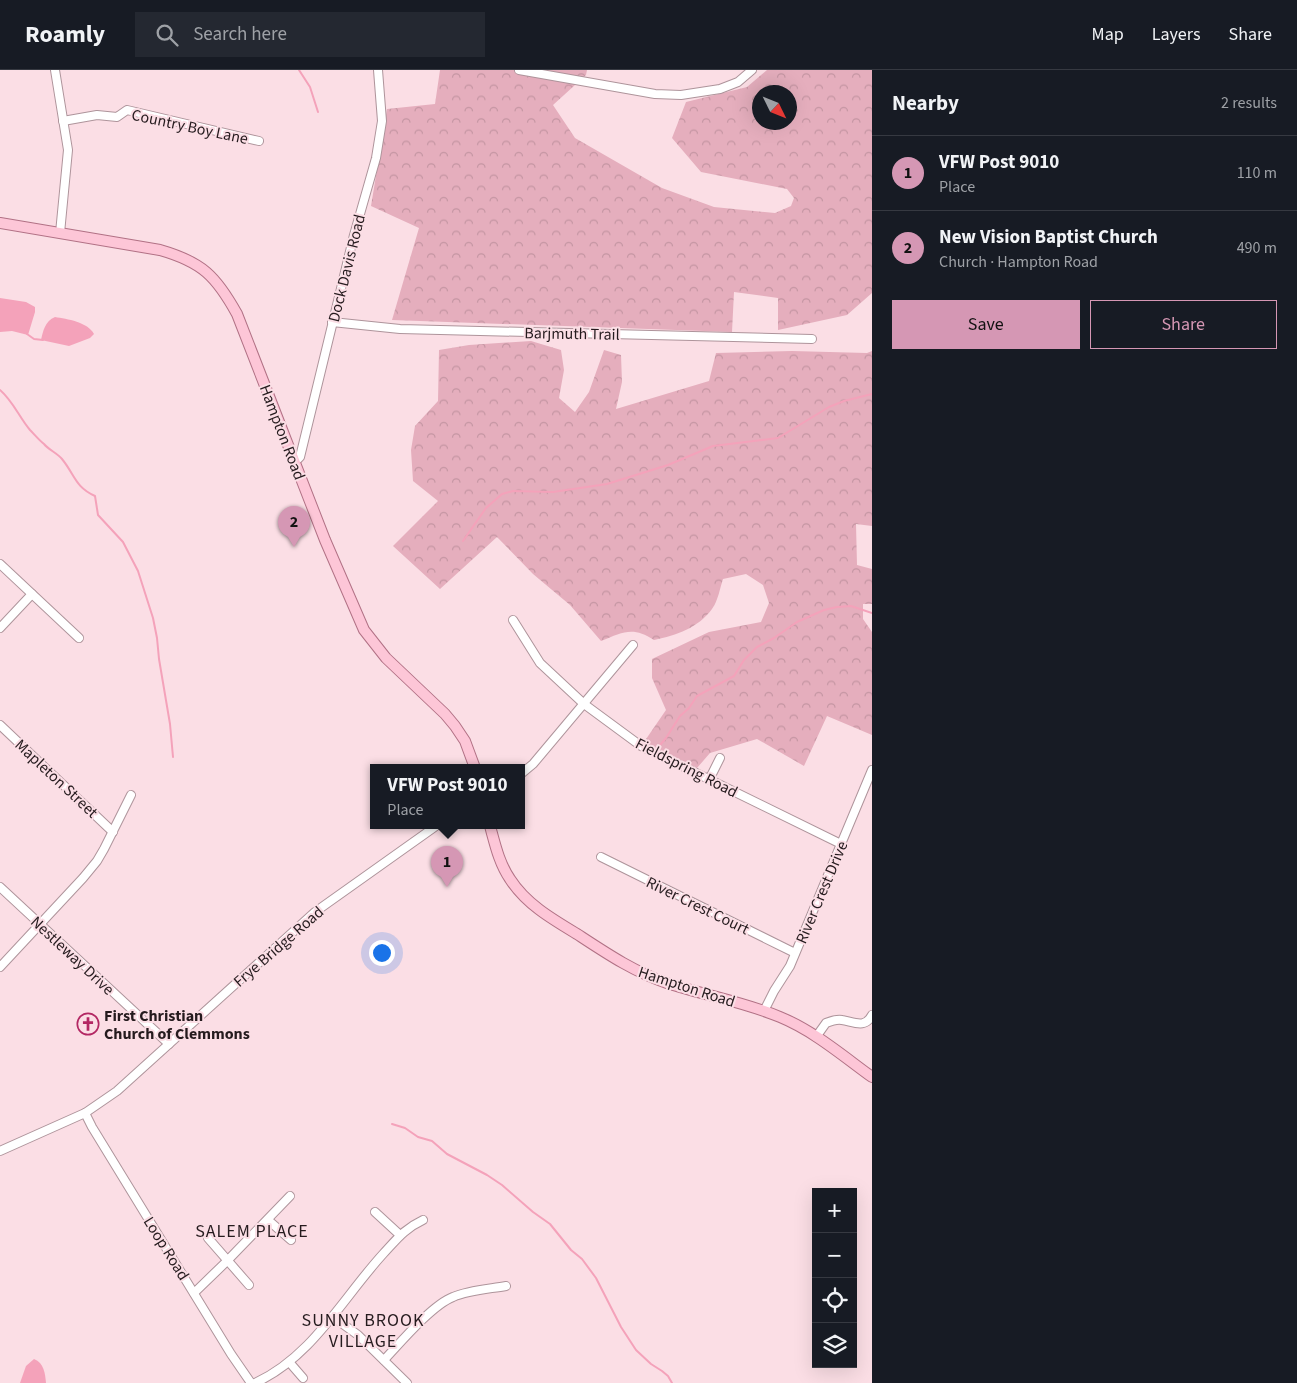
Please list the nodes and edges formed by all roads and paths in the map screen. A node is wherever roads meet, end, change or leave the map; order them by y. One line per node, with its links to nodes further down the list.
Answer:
1 (55, 70): 5 (street)
2 (378, 70): 9 (street, Dock Davis Road)
3 (519, 70): 4 (street)
4 (752, 70)
5 (63, 121): 6 (street, Country Boy Lane); 8 (street)
6 (259, 141)
7 (0, 223): 8 (main road, Hampton Road)
8 (60, 233): 11 (main road, Hampton Road)
9 (332, 322): 10 (street, Barjmuth Trail); 11 (street, Dock Davis Road)
10 (812, 339)
11 (294, 463): 21 (main road, Hampton Road)
12 (0, 564): 13 (street)
13 (32, 594): 15 (street); 16 (street)
14 (512, 620): 18 (street, Fieldspring Road)
15 (0, 628)
16 (79, 638)
17 (633, 645): 18 (street)
18 (584, 704): 23 (street); 24 (street, Fieldspring Road)
19 (0, 725): 28 (street, Mapleton Street)
20 (720, 758): 24 (street)
21 (474, 764)
22 (872, 770): 29 (street, River Crest Drive)
23 (525, 771)
24 (709, 780): 29 (street, Fieldspring Road)
25 (131, 795): 28 (street)
26 (432, 829): 38 (street, Frye Bridge Road)
27 (491, 829): 35 (main road, Hampton Road)
28 (113, 832): 32 (street)
29 (841, 844): 33 (street, River Crest Drive)
30 (601, 857): 33 (street, River Crest Court)
31 (0, 887): 32 (street, Nestleway Drive)
32 (40, 924): 34 (street); 38 (street, Nestleway Drive)
33 (795, 953): 35 (street, River Crest Drive)
34 (0, 967)
35 (764, 1011): 37 (main road, Hampton Road)
36 (872, 1015): 37 (street)
37 (816, 1037): 39 (main road, Hampton Road)
38 (169, 1044): 40 (street, Frye Bridge Road)
39 (872, 1078)
40 (85, 1112): 41 (street, Frye Bridge Road); 52 (street, Loop Road)
41 (0, 1151)
42 (290, 1196): 44 (street)
43 (375, 1212): 46 (street)
44 (268, 1220): 48 (street); 49 (street)
45 (423, 1220): 46 (street)
46 (400, 1235): 53 (street)
47 (208, 1238): 49 (street)
48 (291, 1240)
49 (227, 1261): 50 (street); 52 (street)
50 (249, 1285)
51 (506, 1286): 54 (street)
52 (194, 1293): 57 (street, Loop Road)
53 (333, 1317): 54 (street); 55 (street)
54 (384, 1360): 59 (street)
55 (290, 1363): 56 (street); 58 (street)
56 (303, 1378)
57 (251, 1383)
58 (255, 1383)
59 (407, 1383)

